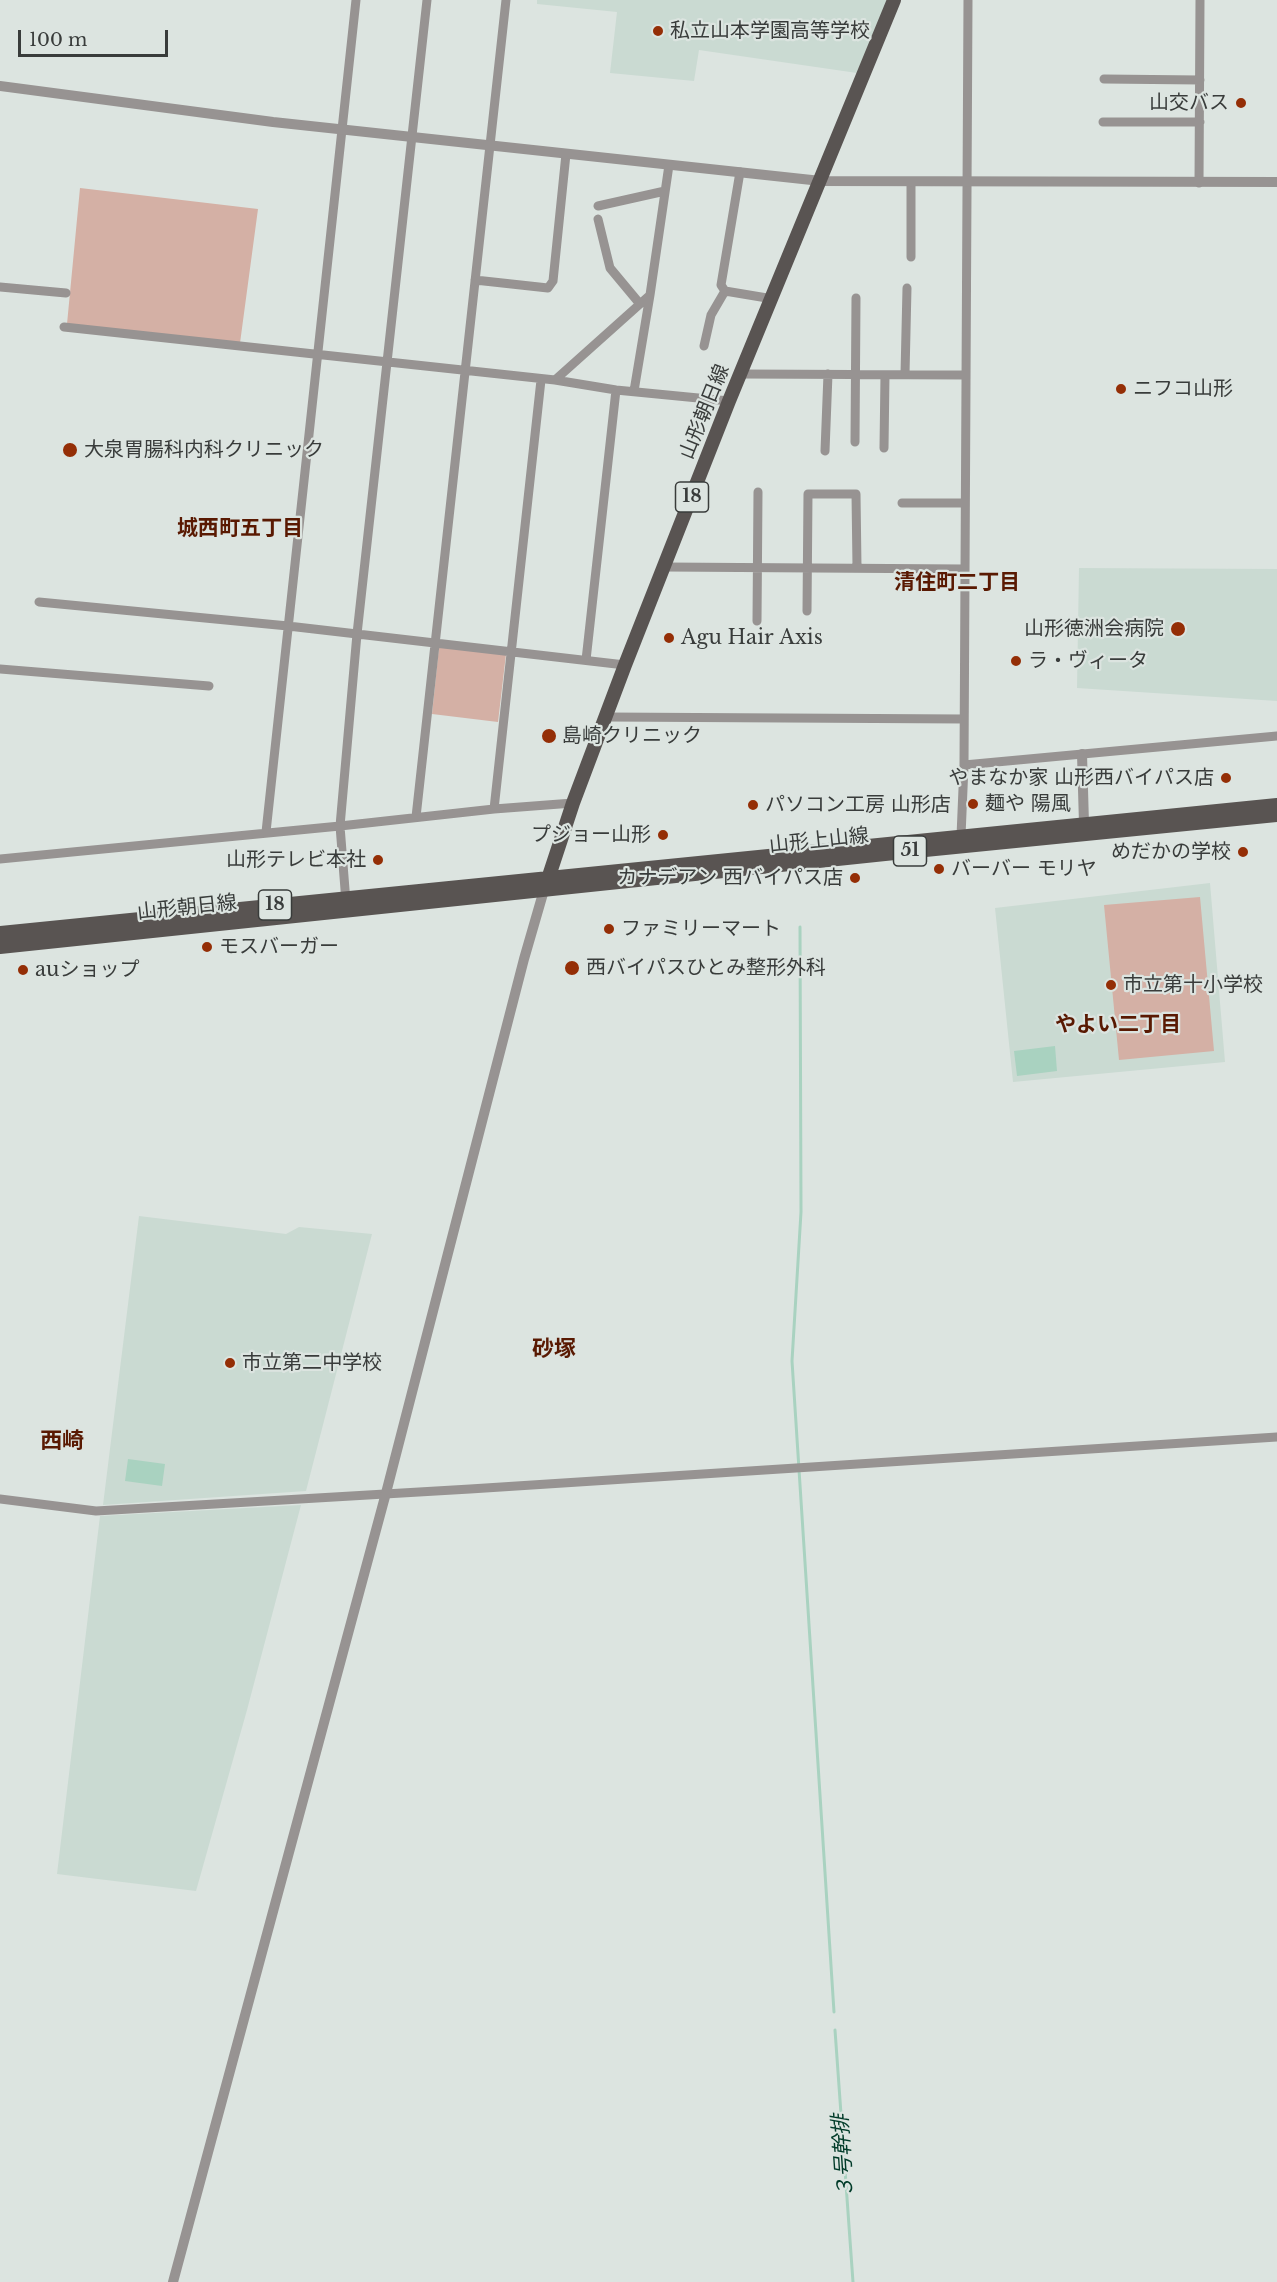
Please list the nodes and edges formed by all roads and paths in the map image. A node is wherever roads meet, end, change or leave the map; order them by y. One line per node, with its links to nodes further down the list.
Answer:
1 (356, 0): 12 (street)
2 (427, 0): 13 (street)
3 (506, 0): 14 (street)
4 (894, 0): 18 (main road, 山形朝日線 / 18)
5 (968, 0): 19 (street)
6 (1200, 0): 8 (street)
7 (1104, 79): 8 (street)
8 (1200, 80): 11 (street)
9 (0, 86): 12 (street)
10 (1103, 122): 11 (street)
11 (1200, 122): 22 (street)
12 (341, 130): 13 (street); 38 (street)
13 (412, 138): 14 (street); 39 (street)
14 (490, 146): 15 (street); 27 (street)
15 (566, 154): 16 (street); 27 (street)
16 (669, 165): 17 (street); 23 (street)
17 (740, 172): 18 (street); 30 (street)
18 (821, 181): 21 (street); 34 (main road, 山形朝日線 / 18)
19 (968, 182): 21 (street); 22 (street); 46 (street)
20 (1277, 182): 22 (street)
21 (911, 183): 26 (street)
22 (1199, 183)
23 (665, 192): 24 (street); 32 (street)
24 (598, 206)
25 (598, 219): 35 (street)
26 (911, 258)
27 (475, 280): 40 (street)
28 (0, 287): 31 (street)
29 (907, 288): 44 (street)
30 (725, 291): 34 (street); 37 (street)
31 (66, 292)
32 (650, 295): 35 (street); 50 (street)
33 (856, 298): 43 (street)
34 (773, 299): 41 (main road, 山形朝日線 / 18)
35 (640, 304): 48 (street)
36 (63, 327): 38 (street)
37 (704, 346)
38 (317, 355): 39 (street); 66 (street)
39 (387, 363): 40 (street); 67 (street)
40 (464, 371): 47 (street); 68 (street)
41 (741, 374): 42 (street); 51 (main road, 山形朝日線 / 18)
42 (828, 374): 43 (street); 54 (street)
43 (855, 374): 45 (street); 52 (street)
44 (905, 374): 45 (street); 46 (street)
45 (885, 375): 53 (street)
46 (965, 375): 57 (street)
47 (542, 380): 48 (street); 69 (street)
48 (555, 380): 49 (street)
49 (616, 390): 50 (street); 70 (street)
50 (634, 391): 51 (street)
51 (729, 401): 58 (main road, 山形朝日線 / 18)
52 (855, 442)
53 (884, 448)
54 (825, 451)
55 (758, 492): 59 (street)
56 (902, 503): 57 (street)
57 (964, 503): 62 (street)
58 (665, 567): 59 (street); 71 (main road, 山形朝日線 / 18)
59 (757, 567): 60 (street); 65 (street)
60 (807, 567): 61 (street); 61 (street); 64 (street)
61 (857, 567): 62 (street)
62 (964, 569): 75 (street)
63 (39, 602): 66 (street)
64 (807, 610)
65 (757, 621)
66 (288, 626): 67 (street); 86 (street)
67 (357, 634): 68 (street); 85 (street)
68 (436, 642): 69 (street); 83 (street)
69 (510, 651): 70 (street); 81 (street)
70 (586, 660): 71 (street)
71 (626, 666): 74 (main road, 山形朝日線 / 18)
72 (0, 669): 73 (street)
73 (209, 686)
74 (606, 717): 75 (street); 79 (main road, 山形朝日線 / 18)
75 (964, 719): 78 (street)
76 (1277, 736): 77 (street)
77 (1082, 754): 78 (street); 84 (street)
78 (964, 765): 87 (street)
79 (573, 803): 81 (street); 89 (main road, 山形朝日線 / 18)
80 (1277, 805): 84 (main road, 山形上山線 / 51)
81 (494, 809): 83 (street)
82 (1277, 815): 89 (main road, 山形上山線 / 51)
83 (417, 817): 85 (street)
84 (1084, 824): 87 (main road, 山形上山線 / 51)
85 (340, 826): 86 (street); 90 (street)
86 (266, 832): 88 (street)
87 (961, 836): 89 (main road, 山形上山線 / 51)
88 (0, 860)
89 (546, 883): 90 (main road, 山形朝日線 / 18); 94 (street)
90 (346, 904): 91 (main road, 山形朝日線 / 18); 92 (main road, 山形朝日線 / 18)
91 (0, 933)
92 (0, 947)
93 (1277, 1437): 94 (street)
94 (386, 1493): 95 (street); 96 (street)
95 (0, 1499)
96 (173, 2282)

